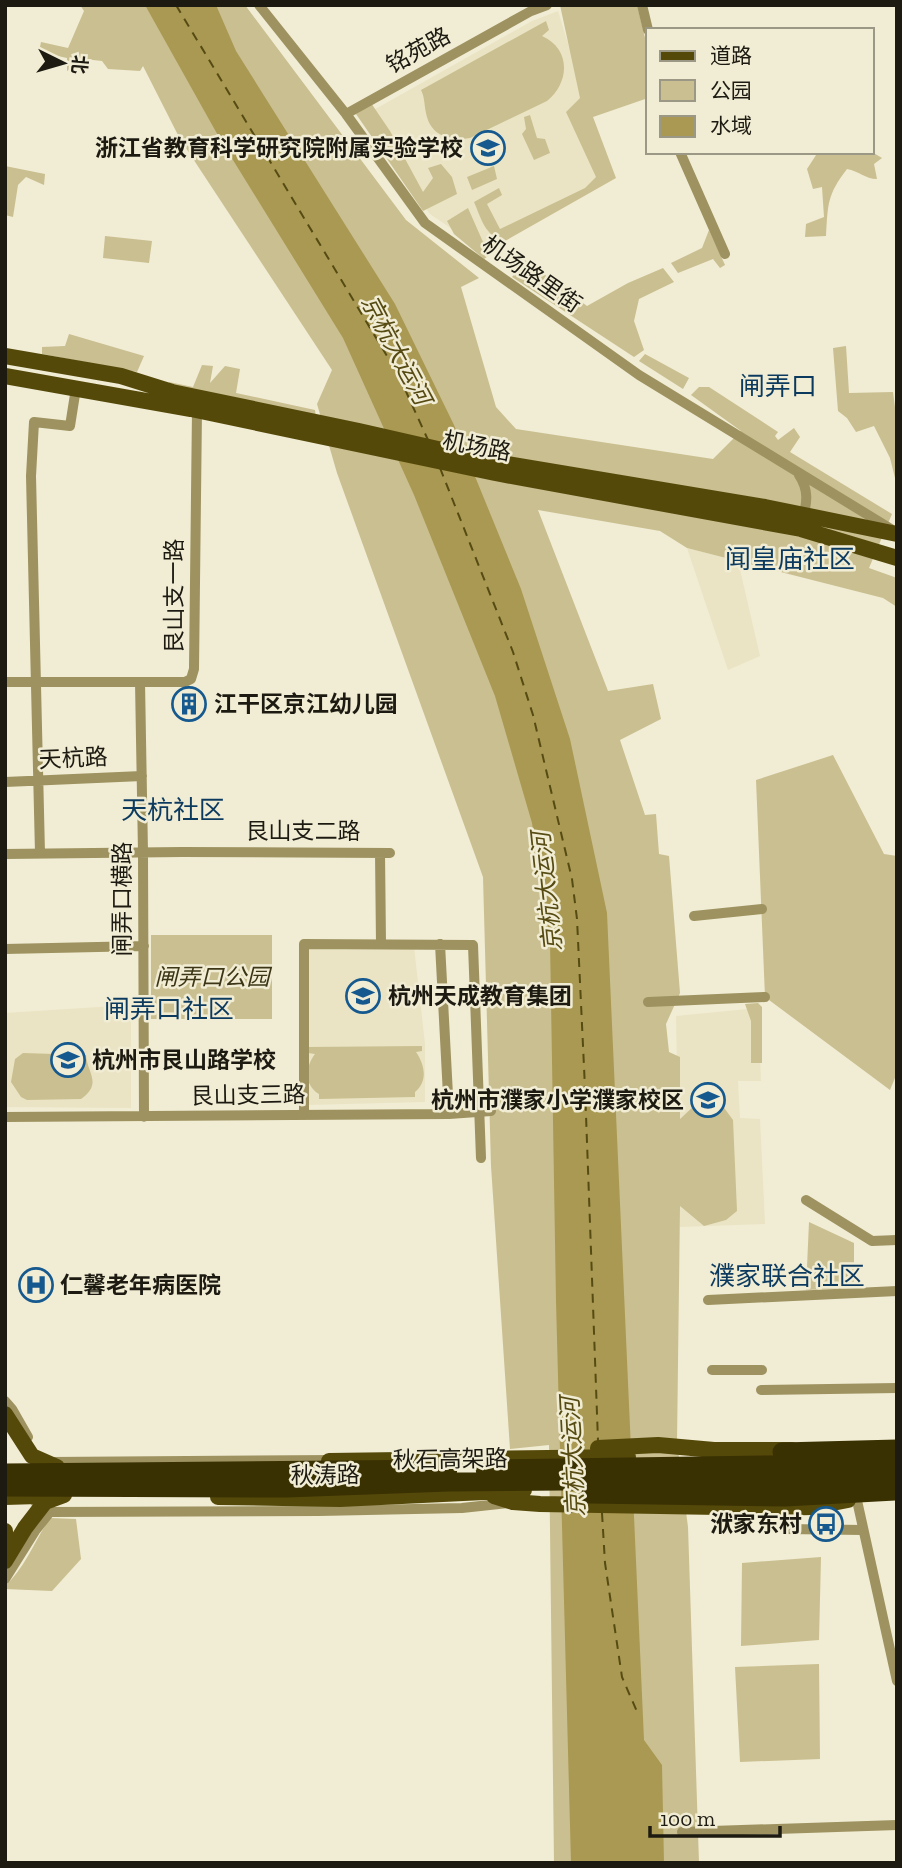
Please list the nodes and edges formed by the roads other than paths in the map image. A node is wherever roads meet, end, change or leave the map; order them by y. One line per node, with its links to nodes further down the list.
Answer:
1 (259, 5): 5 (street, 机场路里街)
2 (547, 5): 5 (street, 铭苑路)
3 (642, 5): 4 (street)
4 (648, 28)
5 (346, 114): 15 (street, 机场路里街)
6 (681, 154): 7 (street)
7 (725, 254)
8 (5, 356): 12 (main road, 机场路)
9 (5, 367): 11 (main road)
10 (5, 376): 11 (main road, 机场路)
11 (82, 385): 12 (main road); 13 (main road, 机场路); 20 (street)
12 (172, 392): 14 (main road, 机场路)
13 (194, 409): 14 (main road, 机场路); 21 (street, 艮山支一路)
14 (358, 437): 16 (main road, 机场路)
15 (798, 472): 16 (street); 17 (street, 机场路里街)
16 (803, 522): 17 (main road, 机场路); 18 (main road, 机场路)
17 (897, 533)
18 (897, 558)
19 (5, 682): 20 (street, 艮山支一路)
20 (36, 682): 21 (street, 艮山支一路); 23 (street)
21 (140, 682): 22 (street, 闸弄口横路)
22 (142, 776): 23 (street, 天杭路); 25 (street, 闸弄口横路)
23 (38, 780): 24 (street, 天杭路); 26 (street)
24 (5, 782)
25 (144, 852): 26 (street, 艮山支二路); 30 (street, 艮山支二路); 32 (street, 闸弄口横路)
26 (40, 853): 27 (street, 艮山支二路)
27 (5, 854)
28 (762, 909): 29 (street)
29 (694, 916)
30 (381, 944): 31 (street); 38 (street)
31 (440, 944): 36 (street); 37 (street)
32 (144, 946): 33 (street); 39 (street, 闸弄口横路)
33 (5, 949)
34 (765, 997): 35 (street)
35 (648, 1002)
36 (485, 1111): 37 (street, 艮山支三路); 41 (street)
37 (449, 1114): 38 (street, 艮山支三路)
38 (304, 1115): 39 (street, 艮山支三路)
39 (144, 1116): 40 (street, 艮山支三路)
40 (5, 1117)
41 (481, 1158)
42 (806, 1200): 43 (street)
43 (897, 1240)
44 (897, 1291): 45 (street)
45 (708, 1300)
46 (712, 1370): 47 (street)
47 (762, 1370)
48 (897, 1388): 49 (street)
49 (761, 1390)
50 (5, 1401): 59 (street)
51 (5, 1414): 59 (main road)
52 (897, 1449): 54 (highway)
53 (677, 1452): 54 (main road); 55 (main road); 56 (main road)
54 (636, 1457): 56 (main road)
55 (897, 1457)
56 (520, 1458): 59 (main road, 秋涛路)
57 (897, 1463): 60 (highway, 秋石高架路)
58 (5, 1465): 59 (main road, 秋涛路)
59 (52, 1465): 64 (street); 70 (street)
60 (5, 1473)
61 (897, 1478): 64 (highway, 秋石高架路)
62 (874, 1486): 63 (main road); 66 (main road); 67 (main road)
63 (897, 1488): 66 (highway)
64 (5, 1491): 65 (main road, 秋涛路); 70 (street)
65 (64, 1495): 68 (main road, 秋涛路); 75 (main road)
66 (524, 1496): 67 (main road); 68 (main road, 秋涛路); 69 (street)
67 (856, 1496): 72 (street)
68 (340, 1499): 69 (street)
69 (376, 1509): 70 (street)
70 (50, 1512): 76 (street)
71 (785, 1529): 72 (street)
72 (863, 1530): 77 (street)
73 (5, 1531): 74 (main road)
74 (5, 1541)
75 (5, 1560)
76 (5, 1579)
77 (897, 1681)
78 (897, 1825): 79 (street)
79 (682, 1832)

